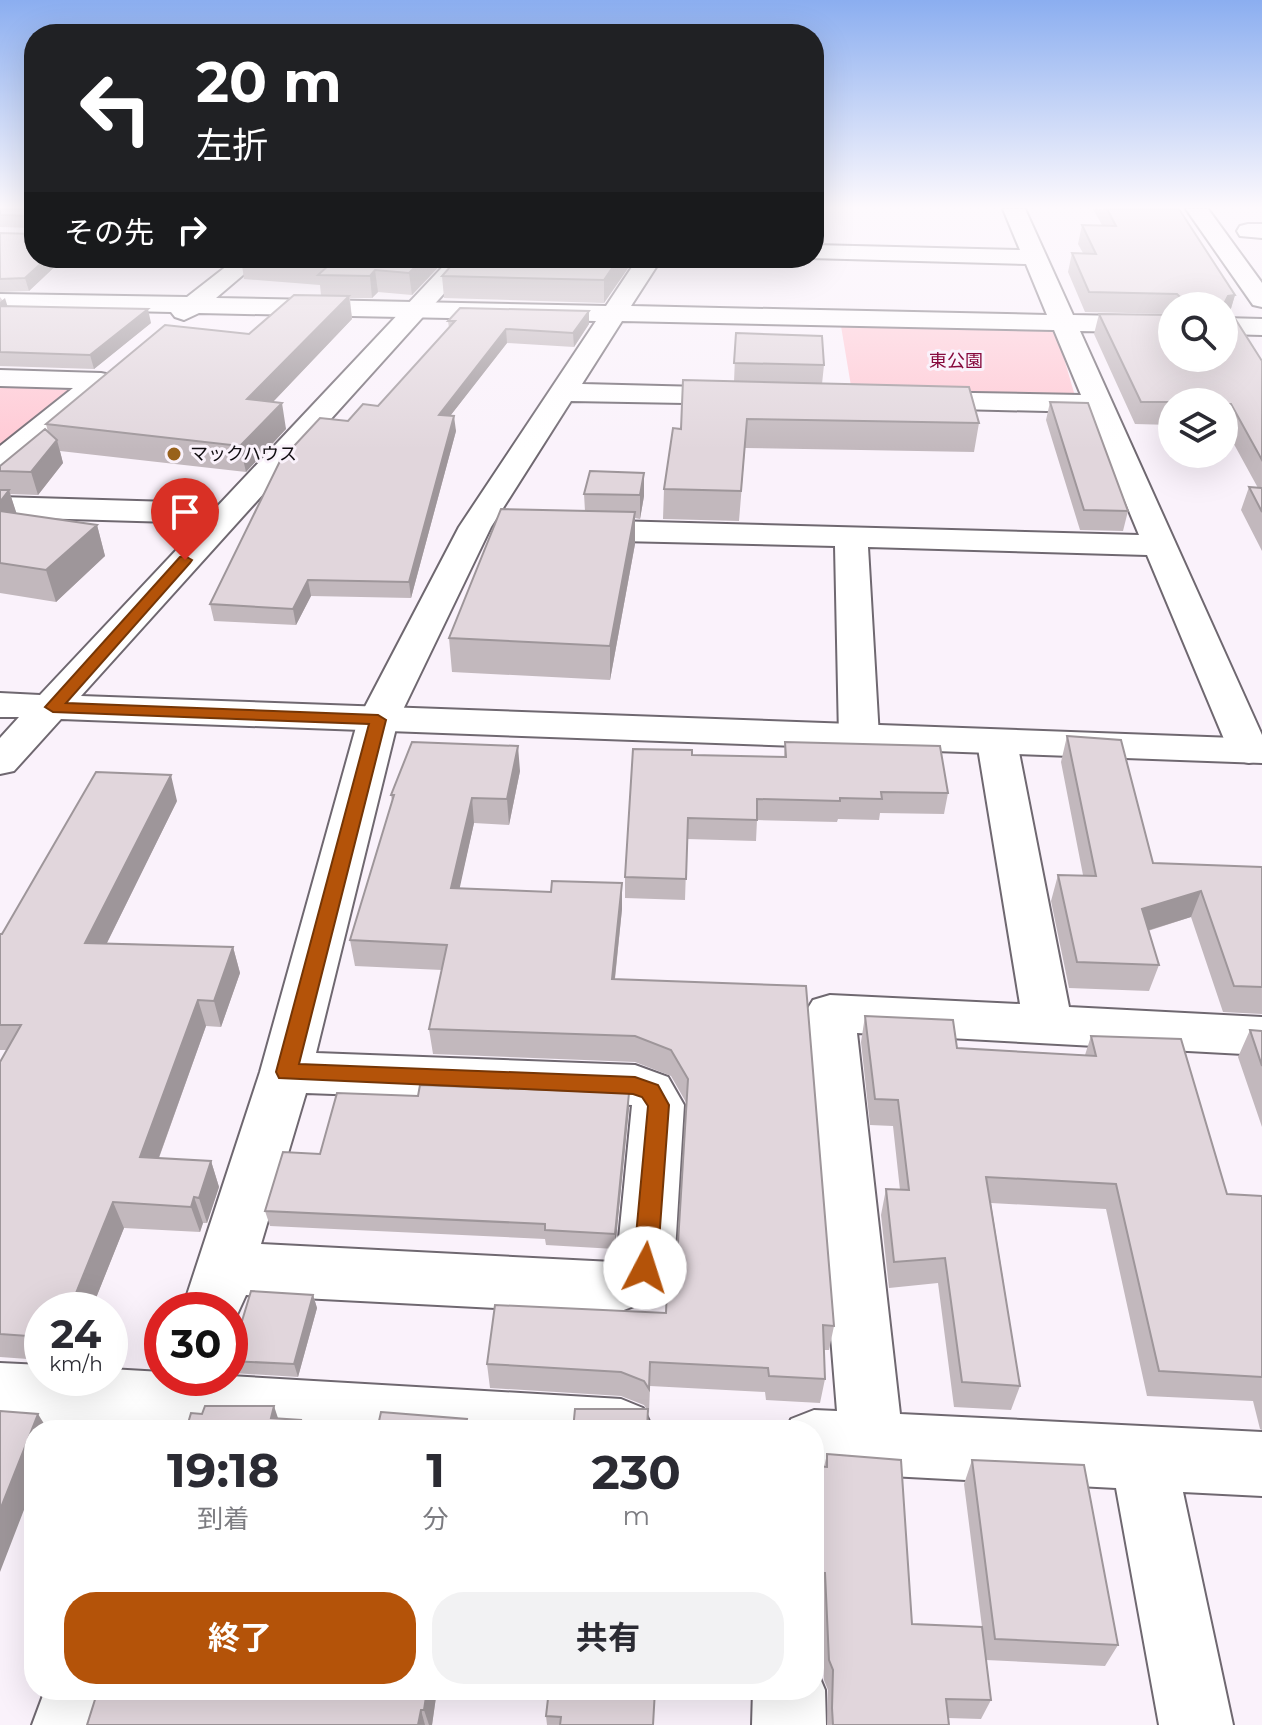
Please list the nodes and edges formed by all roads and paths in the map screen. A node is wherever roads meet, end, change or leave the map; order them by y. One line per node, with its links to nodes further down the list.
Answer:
1 (211, 290): 6 (main road)
2 (435, 290): 7 (main road)
3 (629, 290): 8 (main road)
4 (1051, 290): 9 (main road)
5 (0, 301): 6 (main road)
6 (193, 304): 7 (main road); 13 (main road)
7 (416, 311): 8 (main road); 28 (main road)
8 (613, 314): 9 (main road); 17 (main road)
9 (1066, 323): 10 (main road); 20 (main road)
10 (1158, 325)
11 (1238, 326): 12 (main road)
12 (1262, 327)
13 (159, 333)
14 (124, 362): 16 (main road)
15 (0, 378): 16 (main road)
16 (101, 381): 21 (main road)
17 (563, 392): 18 (main road); 24 (main road)
18 (768, 397)
19 (895, 400): 20 (main road)
20 (1100, 404): 26 (main road)
21 (0, 461)
22 (0, 507): 23 (main road)
23 (171, 512)
24 (506, 528): 25 (main road); 29 (main road)
25 (851, 537): 26 (main road); 30 (main road)
26 (1161, 545): 32 (main road)
27 (0, 705): 28 (main road)
28 (53, 707): 29 (main road); 33 (main road)
29 (378, 720): 30 (main road); 36 (main road)
30 (859, 737): 31 (main road)
31 (997, 742): 32 (main road); 34 (main road)
32 (1255, 751)
33 (0, 762)
34 (1048, 1025): 35 (main road); 41 (main road)
35 (1262, 1036)
36 (286, 1072): 37 (main road); 37 (main road)
37 (219, 1289)
38 (0, 1392): 39 (main road)
39 (179, 1404): 40 (main road)
40 (451, 1420)
41 (842, 1442): 42 (main road)
42 (1143, 1457): 43 (main road); 48 (main road)
43 (1262, 1464)
44 (78, 1700): 46 (main road)
45 (789, 1700): 47 (main road)
46 (69, 1725)
47 (789, 1725)
48 (1196, 1725)

